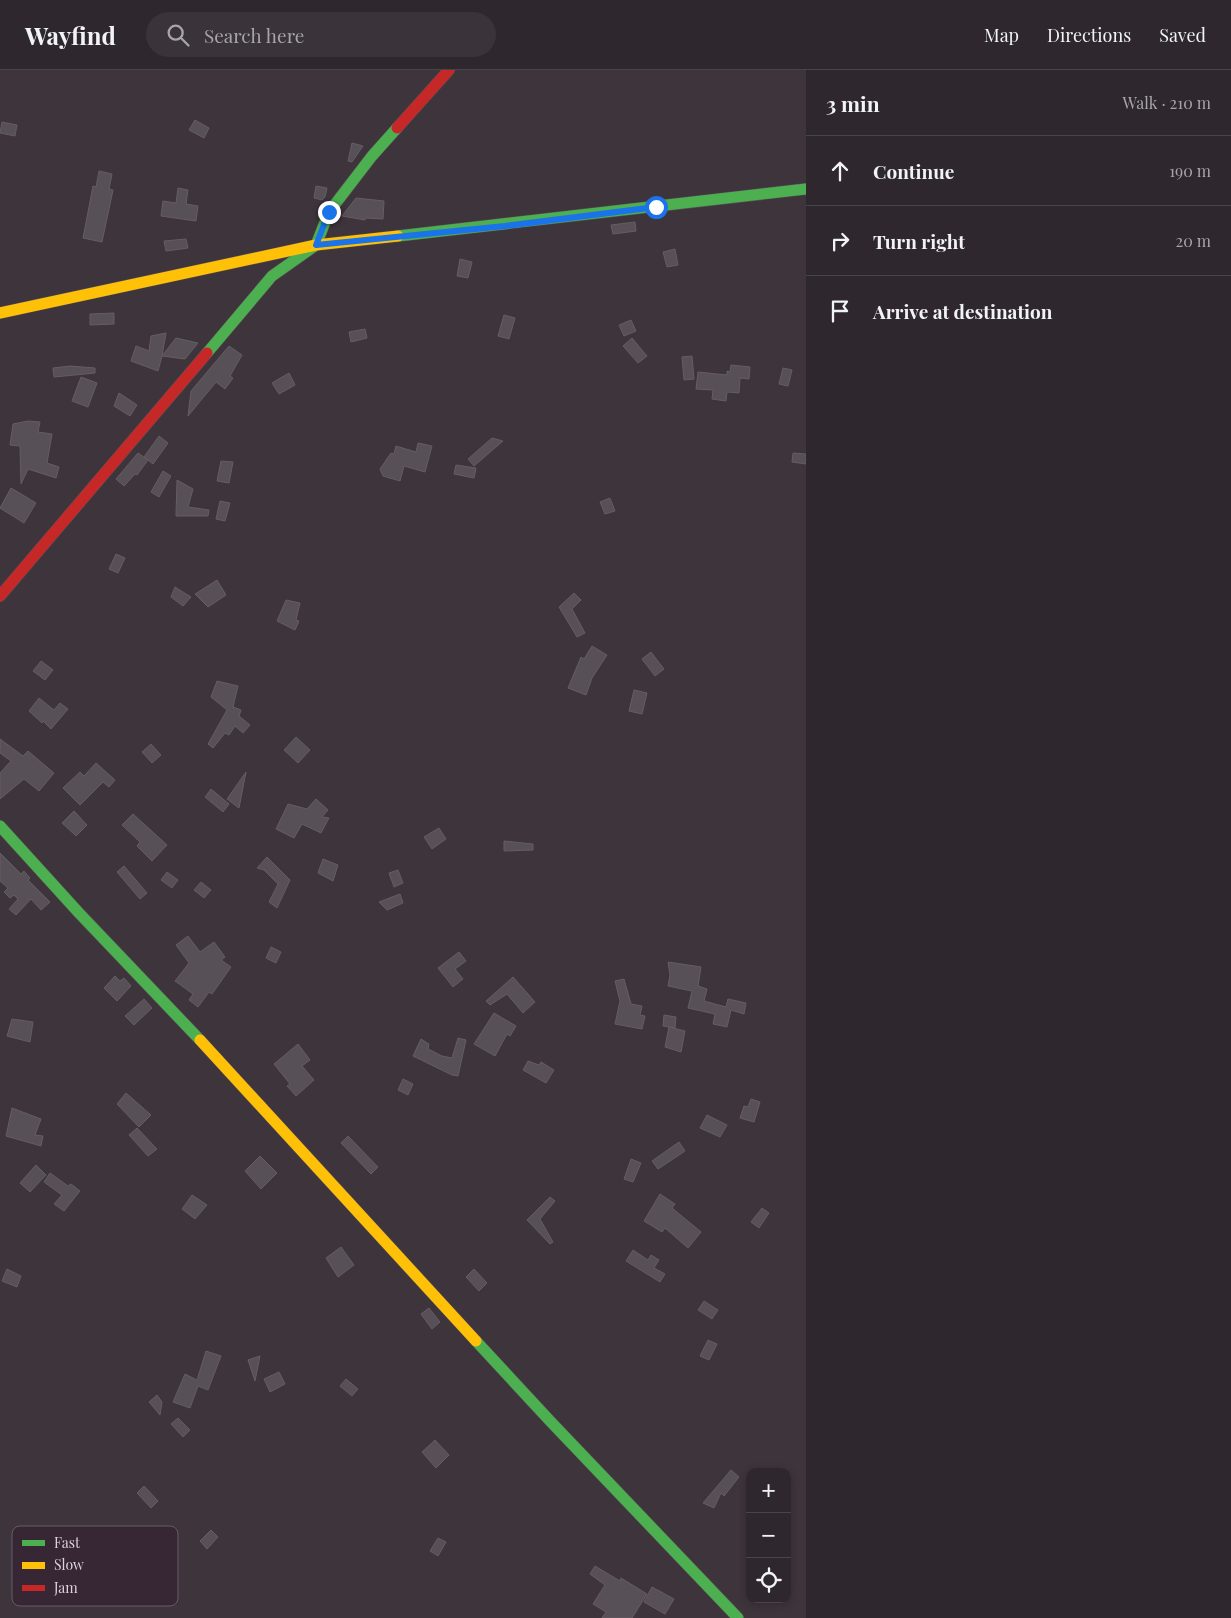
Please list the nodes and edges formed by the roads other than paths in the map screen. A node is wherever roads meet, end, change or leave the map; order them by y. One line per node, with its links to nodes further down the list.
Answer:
1 (449, 70): 3 (street)
2 (806, 189): 3 (street)
3 (316, 245): 4 (street); 5 (street)
4 (0, 313)
5 (0, 596)
6 (0, 826): 7 (street)
7 (738, 1618)

